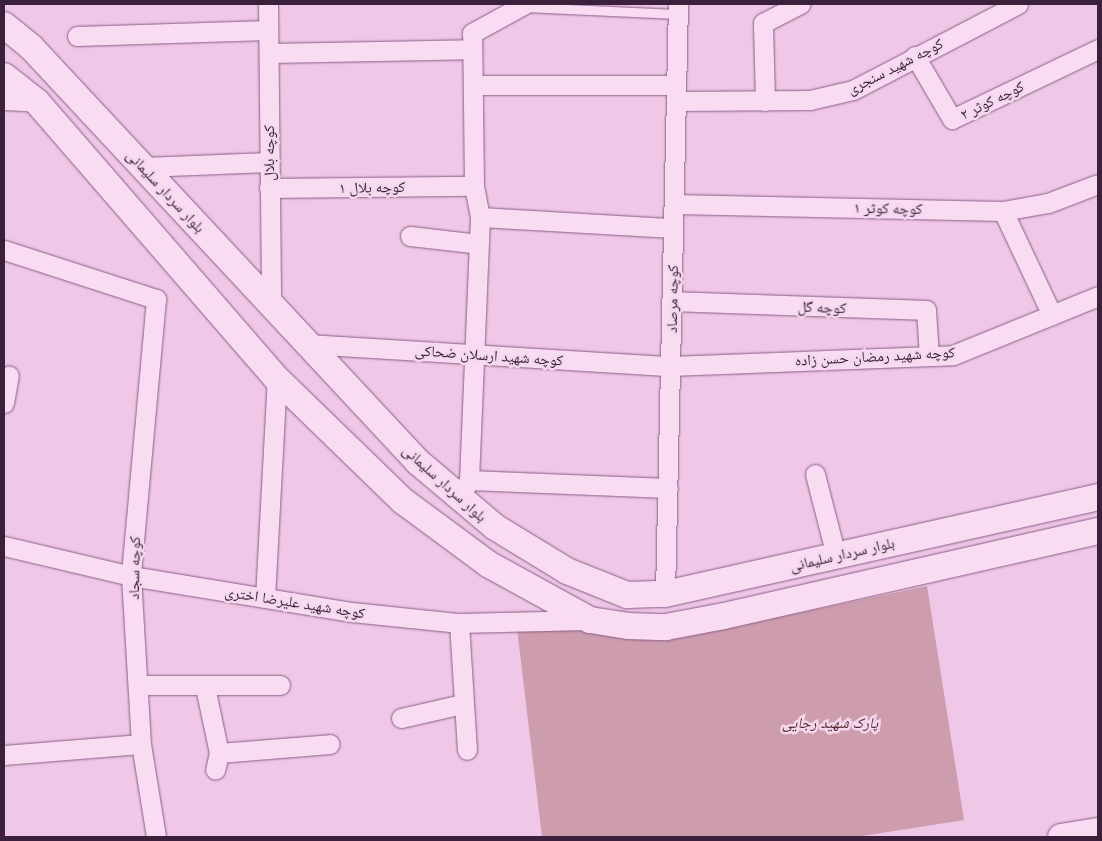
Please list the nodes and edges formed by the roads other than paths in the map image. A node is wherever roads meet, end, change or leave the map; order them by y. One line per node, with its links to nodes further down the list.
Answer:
1 (268, 4): 7 (street, کوچه بلال)
2 (800, 4): 17 (street)
3 (1018, 4): 12 (street, کوچه شهید سنجری)
4 (522, 5): 5 (lane); 9 (street)
5 (678, 9): 15 (street, کوچه مرصاد)
6 (4, 25): 20 (main road, بلوار سردار سلیمانی)
7 (268, 30): 8 (street); 11 (street, کوچه بلال)
8 (77, 36)
9 (472, 41): 11 (street); 14 (street)
10 (1098, 49): 12 (street, کوچه کوثر ۲)
11 (270, 53): 19 (street, کوچه بلال)
12 (915, 56): 17 (street, کوچه شهید سنجری)
13 (4, 76): 18 (main road)
14 (473, 85): 15 (street, کوچه شهید سنجری); 22 (street)
15 (676, 93): 17 (street, کوچه شهید سنجری); 24 (street, کوچه مرصاد)
16 (4, 100): 18 (street)
17 (765, 101)
18 (37, 102): 40 (main road)
19 (269, 162): 20 (street); 23 (street, کوچه بلال)
20 (143, 167): 33 (main road, بلوار سردار سلیمانی)
21 (1098, 184): 25 (street, کوچه کوثر ۱)
22 (474, 186): 23 (street, کوچه بلال ۱); 26 (street)
23 (269, 188): 33 (street, کوچه بلال)
24 (674, 204): 25 (street, کوچه کوثر ۱); 27 (street, کوچه مرصاد)
25 (1003, 211): 34 (street)
26 (480, 217): 27 (street); 29 (street)
27 (673, 228): 32 (street, کوچه مرصاد)
28 (410, 236): 29 (street)
29 (479, 244): 36 (street)
30 (4, 250): 49 (street, کوچه سجاد)
31 (1098, 296): 34 (street, کوچه شهید رمضان حسن زاده)
32 (672, 301): 37 (street, کوچه گل); 38 (street, کوچه مرصاد)
33 (271, 302): 35 (main road, بلوار سردار سلیمانی)
34 (1052, 315): 37 (street, کوچه شهید رمضان حسن زاده)
35 (307, 344): 36 (street, کوچه شهید ارسلان ضحاکی); 44 (main road, بلوار سردار سلیمانی)
36 (475, 354): 38 (street, کوچه شهید ارسلان ضحاکی); 44 (street)
37 (929, 356): 38 (street, کوچه شهید رمضان حسن زاده)
38 (670, 366): 43 (street, کوچه مرصاد)
39 (9, 375): 41 (street)
40 (277, 379): 51 (street); 52 (main road)
41 (4, 403)
42 (815, 474): 48 (street)
43 (668, 488): 44 (street); 50 (street, کوچه مرصاد)
44 (464, 490): 50 (main road, بلوار سردار سلیمانی)
45 (1098, 497): 48 (main road, بلوار سردار سلیمانی)
46 (1098, 531): 54 (main road)
47 (4, 546): 49 (street, کوچه شهید علیرضا اختری)
48 (836, 556): 50 (main road, بلوار سردار سلیمانی)
49 (131, 576): 51 (street, کوچه شهید علیرضا اختری); 55 (street, کوچه سجاد)
50 (666, 594): 54 (main road)
51 (265, 598): 53 (street, کوچه شهید علیرضا اختری)
52 (590, 620): 53 (street, کوچه شهید علیرضا اختری); 54 (main road)
53 (459, 623): 58 (street)
54 (666, 626)
55 (139, 685): 57 (street); 60 (street, کوچه سجاد)
56 (280, 685): 57 (street)
57 (205, 686): 61 (street)
58 (462, 704): 59 (street); 62 (street)
59 (401, 718)
60 (141, 744): 63 (street); 65 (street, کوچه سجاد)
61 (330, 744)
62 (467, 750)
63 (4, 755)
64 (1098, 831): 66 (main road)
65 (156, 837)
66 (1060, 837)

